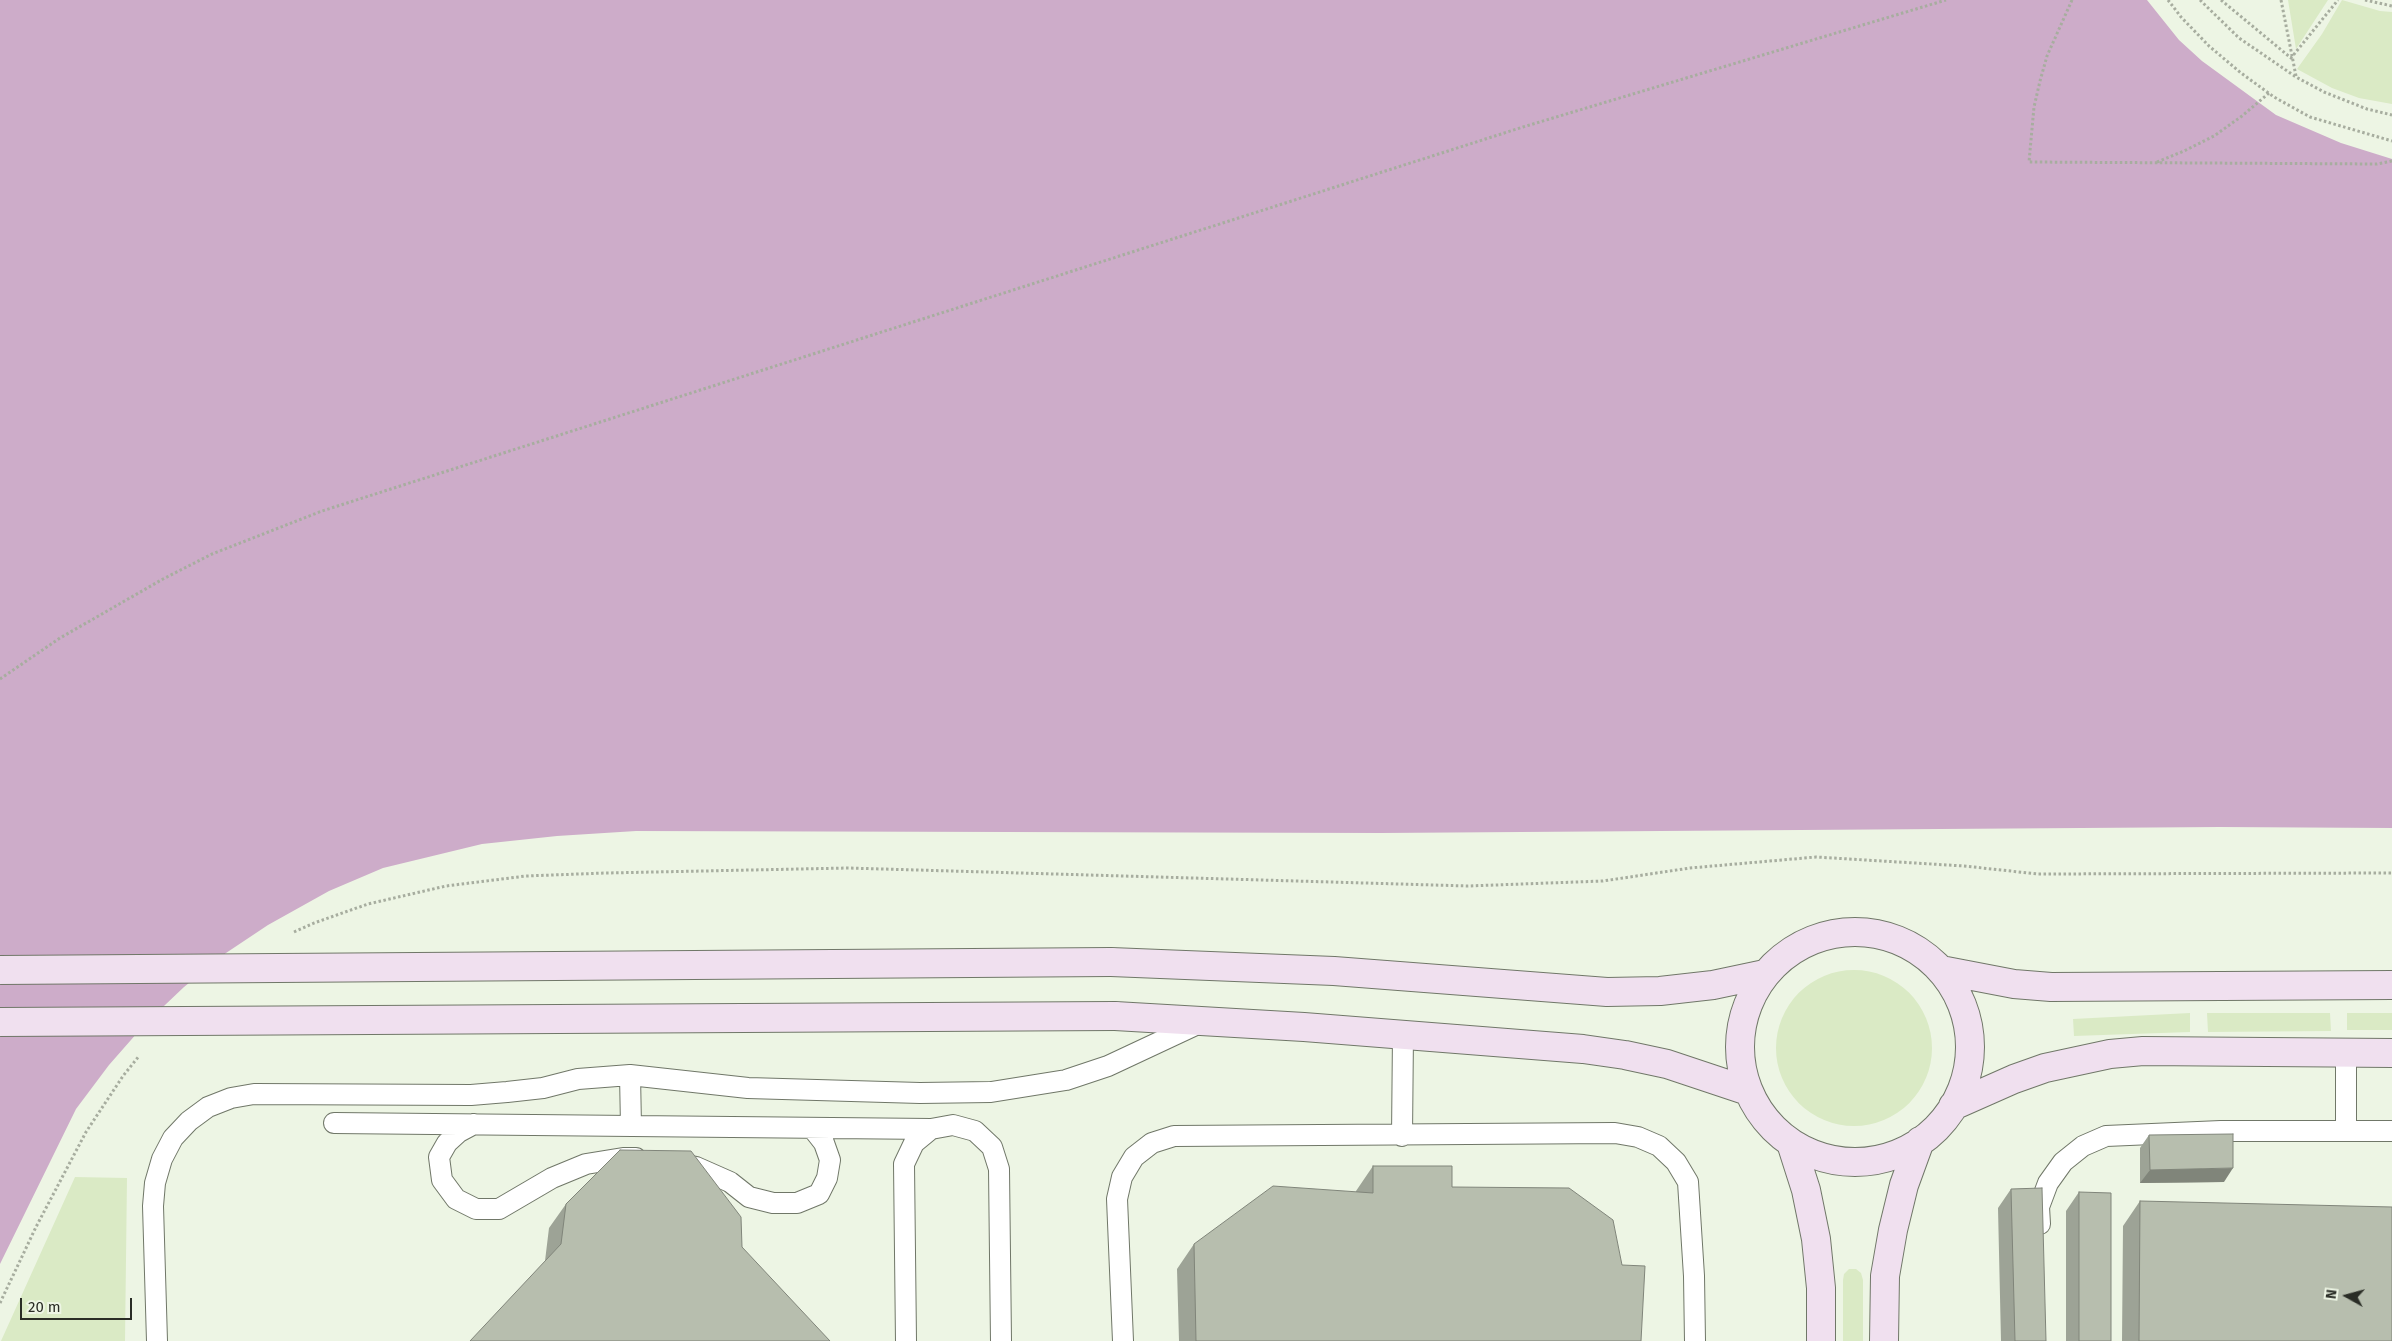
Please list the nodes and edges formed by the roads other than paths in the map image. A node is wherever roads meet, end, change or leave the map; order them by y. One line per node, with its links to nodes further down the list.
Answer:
1 (0, 970): 3 (main road, bridge)
2 (1941, 970): 3 (main road); 4 (main road); 12 (main road)
3 (1765, 974): 11 (main road)
4 (2392, 986)
5 (1205, 1020): 6 (main road, bridge); 7 (main road); 10 (lane)
6 (0, 1022)
7 (1403, 1034): 11 (main road); 20 (lane)
8 (2346, 1053): 9 (main road); 12 (main road); 18 (lane)
9 (2392, 1053)
10 (630, 1075): 15 (lane); 24 (lane)
11 (1748, 1091): 22 (main road)
12 (1953, 1106): 21 (main road)
13 (334, 1123): 14 (lane)
14 (474, 1124): 15 (lane); 16 (lane)
15 (631, 1126): 16 (lane)
16 (813, 1129): 17 (lane)
17 (931, 1129): 25 (lane); 26 (lane)
18 (2346, 1129): 19 (lane); 23 (lane)
19 (2392, 1131)
20 (1402, 1136): 27 (lane); 28 (lane)
21 (1920, 1141): 22 (main road); 30 (main road)
22 (1791, 1143): 29 (main road)
23 (2040, 1245)
24 (157, 1341)
25 (906, 1341)
26 (1001, 1341)
27 (1123, 1341)
28 (1695, 1341)
29 (1821, 1341)
30 (1884, 1341)

